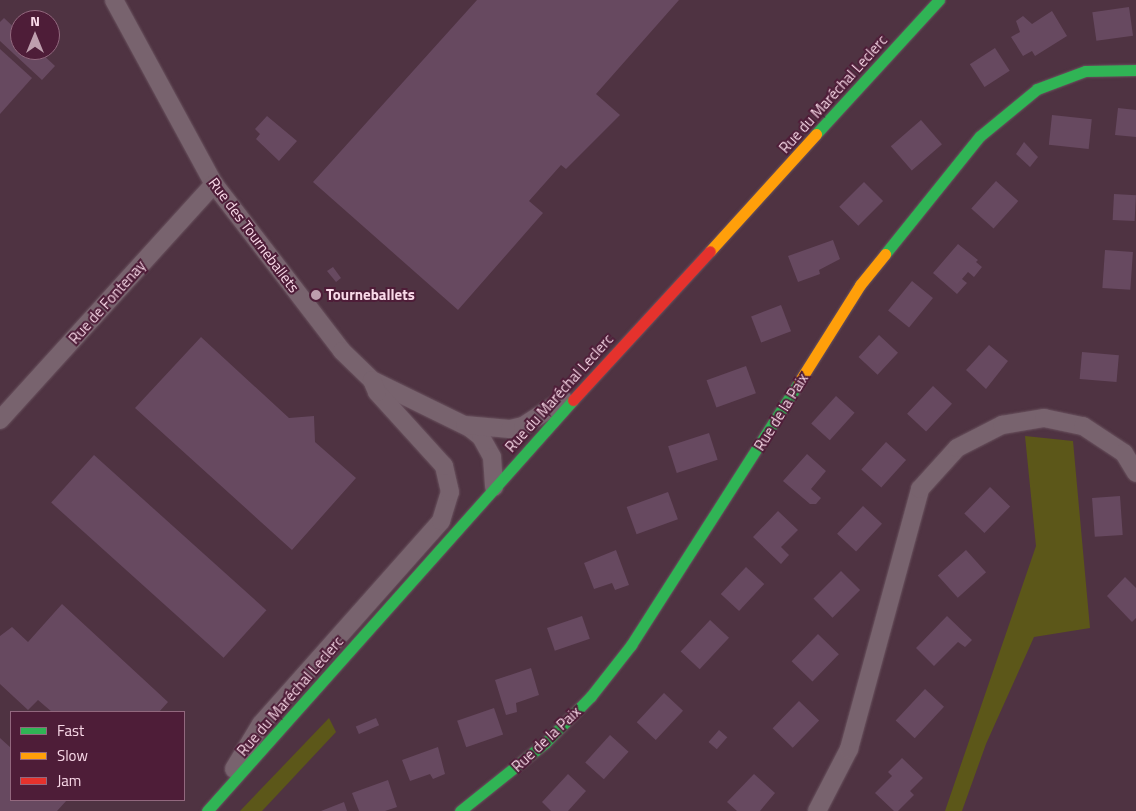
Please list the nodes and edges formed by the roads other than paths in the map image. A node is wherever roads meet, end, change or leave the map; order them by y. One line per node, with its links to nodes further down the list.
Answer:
1 (114, 0): 4 (street, Rue des Tourneballets)
2 (939, 0): 6 (main road, Rue du Maréchal Leclerc)
3 (1136, 70): 12 (main road, Rue de la Paix)
4 (214, 184): 5 (street, Rue des Tourneballets); 7 (street, Rue de Fontenay)
5 (372, 380): 8 (street, Rue des Tourneballets); 11 (street)
6 (587, 385): 8 (street); 10 (main road, Rue du Maréchal Leclerc)
7 (0, 420)
8 (461, 424): 10 (street, Rue des Tourneballets)
9 (1136, 473): 13 (street)
10 (494, 487): 11 (main road, Rue du Maréchal Leclerc)
11 (207, 811)
12 (460, 811)
13 (817, 811)

